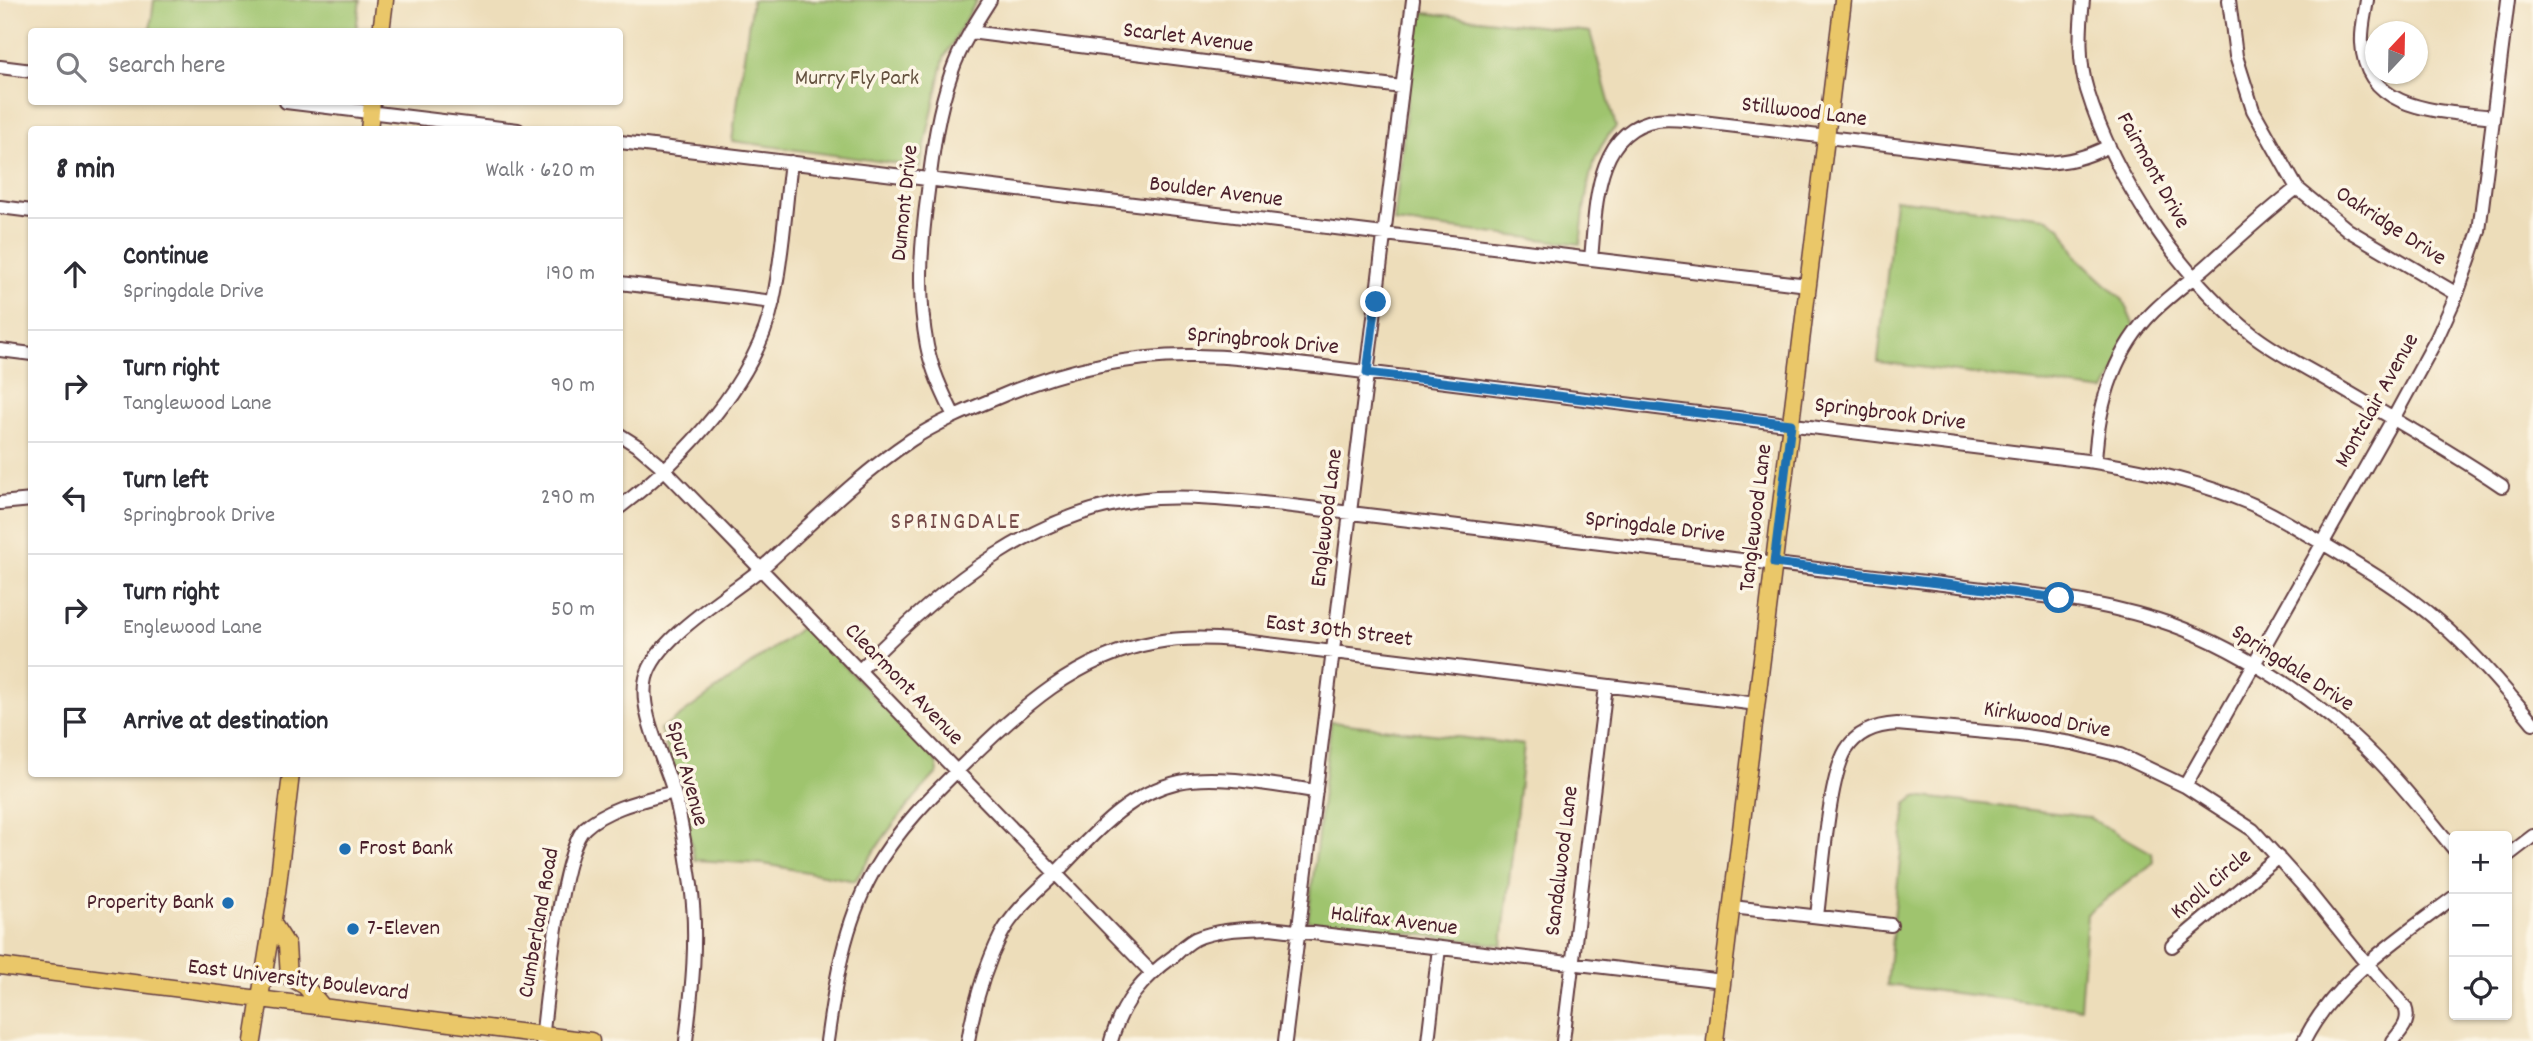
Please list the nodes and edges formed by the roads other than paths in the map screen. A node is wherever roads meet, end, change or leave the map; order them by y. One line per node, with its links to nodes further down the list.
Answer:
1 (385, 0): 9 (main road)
2 (990, 0): 10 (street, Dumont Drive)
3 (1413, 0): 13 (street, Englewood Lane)
4 (1843, 0): 19 (main road, Tanglewood Lane)
5 (2083, 0): 21 (street, Fairmont Drive)
6 (2229, 0): 24 (street, Oakridge Drive)
7 (2367, 0): 16 (street)
8 (2508, 0): 16 (street, Montclair Avenue)
9 (382, 28)
10 (970, 33): 13 (street, Scarlet Avenue); 23 (street, Dumont Drive)
11 (0, 67): 12 (street)
12 (28, 70)
13 (1402, 87): 27 (street, Englewood Lane)
14 (338, 105): 15 (street)
15 (372, 107): 17 (main road); 18 (street)
16 (2493, 117): 32 (street, Montclair Avenue)
17 (370, 126)
18 (493, 126)
19 (1826, 138): 21 (street, Stillwood Lane); 28 (street, Stillwood Lane); 31 (main road, Tanglewood Lane)
20 (623, 142): 22 (street, Boulder Avenue)
21 (2109, 146): 29 (street, Fairmont Drive)
22 (791, 162): 23 (street, Boulder Avenue); 33 (street)
23 (929, 179): 27 (street, Boulder Avenue); 37 (street, Dumont Drive)
24 (2297, 188): 29 (street); 32 (street, Oakridge Drive)
25 (0, 207): 26 (street)
26 (28, 210)
27 (1384, 234): 28 (street, Boulder Avenue); 36 (street, Englewood Lane)
28 (1591, 259): 31 (street, Boulder Avenue)
29 (2194, 278): 38 (street, Fairmont Drive); 41 (street)
30 (623, 283): 33 (street)
31 (1808, 285): 39 (main road, Tanglewood Lane)
32 (2457, 294): 38 (street, Montclair Avenue)
33 (773, 302): 42 (street)
34 (0, 350): 35 (street)
35 (28, 354)
36 (1367, 373): 37 (street, Springbrook Drive); 39 (street, Springbrook Drive); 47 (street, Englewood Lane)
37 (954, 416): 50 (street, Springbrook Drive)
38 (2393, 419): 43 (street, Fairmont Drive); 48 (street, Montclair Avenue)
39 (1791, 424): 41 (street, Springbrook Drive); 49 (main road, Tanglewood Lane)
40 (623, 437): 42 (street, Clearmont Avenue)
41 (2095, 462): 48 (street, Springbrook Drive)
42 (664, 470): 46 (street); 50 (street, Clearmont Avenue)
43 (2502, 486)
44 (28, 500): 45 (street)
45 (0, 503)
46 (623, 504)
47 (1350, 513): 49 (street, Springdale Drive); 51 (street, Englewood Lane); 53 (street, Springdale Drive)
48 (2323, 544): 52 (street, Montclair Avenue); 56 (street, Springbrook Drive)
49 (1774, 563): 52 (street, Springdale Drive); 55 (main road, Tanglewood Lane)
50 (761, 568): 53 (street, Clearmont Avenue); 61 (street, Spur Avenue)
51 (1333, 653): 54 (street, East 30th Street); 57 (street, East 30th Street); 60 (street, Englewood Lane)
52 (2254, 665): 59 (street, Montclair Avenue); 63 (street, Springdale Drive)
53 (860, 670): 57 (street, Clearmont Avenue)
54 (1606, 686): 55 (street, East 30th Street); 75 (street, Sandalwood Lane)
55 (1757, 704): 68 (main road, Tanglewood Lane)
56 (2533, 723)
57 (957, 771): 66 (street, Clearmont Avenue); 86 (street, East 30th Street)
58 (291, 777): 70 (main road)
59 (2185, 786): 65 (street, Kirkwood Drive); 69 (street, Kirkwood Drive)
60 (1316, 791): 66 (street); 72 (street, Englewood Lane)
61 (674, 792): 82 (street, Cumberland Road); 85 (street, Spur Avenue)
62 (2533, 836): 64 (street)
63 (2449, 843)
64 (2512, 852)
65 (2278, 857): 73 (street, Knoll Circle); 76 (street, Kirkwood Drive)
66 (1056, 873): 78 (street, Clearmont Avenue); 87 (street)
67 (2449, 901): 76 (street)
68 (1732, 907): 69 (street); 79 (main road, Tanglewood Lane)
69 (1817, 916): 71 (street)
70 (272, 922): 80 (main road); 81 (main road)
71 (1891, 925)
72 (1299, 932): 74 (street, Halifax Avenue); 78 (street, Halifax Avenue); 89 (street, Englewood Lane)
73 (2172, 946)
74 (1439, 948): 75 (street, Halifax Avenue); 90 (street)
75 (1572, 964): 79 (street, Halifax Avenue); 91 (street, Sandalwood Lane)
76 (2368, 964): 93 (street); 94 (street, Kirkwood Drive)
77 (0, 966): 80 (main road, East University Boulevard)
78 (1151, 972): 88 (street, Halifax Avenue)
79 (1723, 981): 92 (main road, Tanglewood Lane)
80 (258, 1000): 81 (main road, East University Boulevard); 83 (main road)
81 (323, 1007): 82 (main road, East University Boulevard)
82 (542, 1038): 84 (main road, East University Boulevard)
83 (253, 1041)
84 (591, 1041)
85 (686, 1041)
86 (827, 1041)
87 (968, 1041)
88 (1111, 1041)
89 (1285, 1041)
90 (1428, 1041)
91 (1563, 1041)
92 (1715, 1041)
93 (2304, 1041)
94 (2393, 1041)

